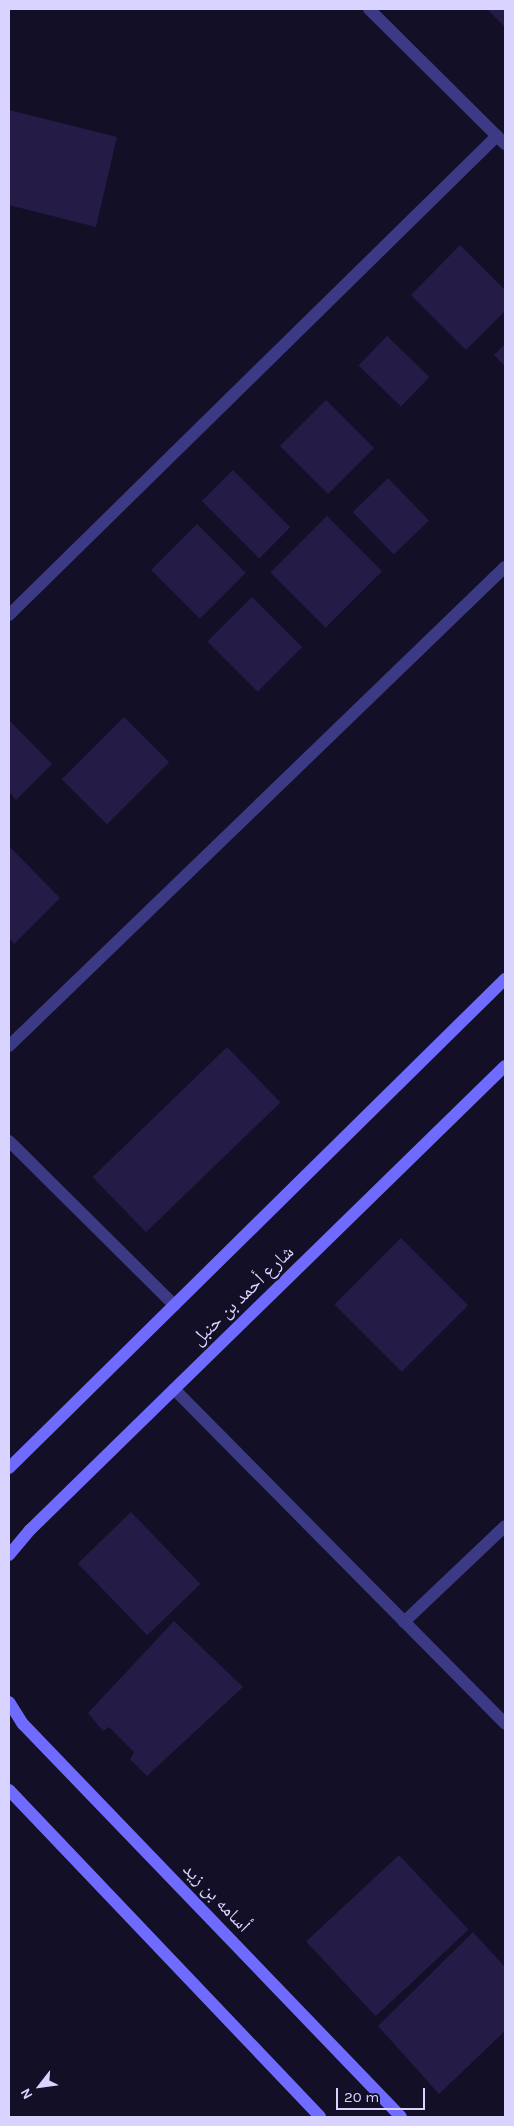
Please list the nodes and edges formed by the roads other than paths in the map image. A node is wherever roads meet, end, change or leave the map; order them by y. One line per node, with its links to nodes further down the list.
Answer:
1 (369, 9): 2 (street)
2 (501, 140): 4 (street)
3 (505, 567): 6 (street)
4 (9, 615)
5 (505, 979): 9 (street)
6 (9, 1046)
7 (505, 1066): 10 (street, شارع أحمد بن حنبل)
8 (9, 1141): 9 (street)
9 (174, 1305): 11 (street)
10 (174, 1389): 13 (street, شارع أحمد بن حنبل); 14 (street)
11 (9, 1468)
12 (505, 1526): 14 (street)
13 (9, 1555)
14 (404, 1622): 16 (street)
15 (9, 1702): 19 (street, أسامه بن زيد)
16 (505, 1724)
17 (9, 1790): 18 (street)
18 (320, 2117)
19 (401, 2117)

